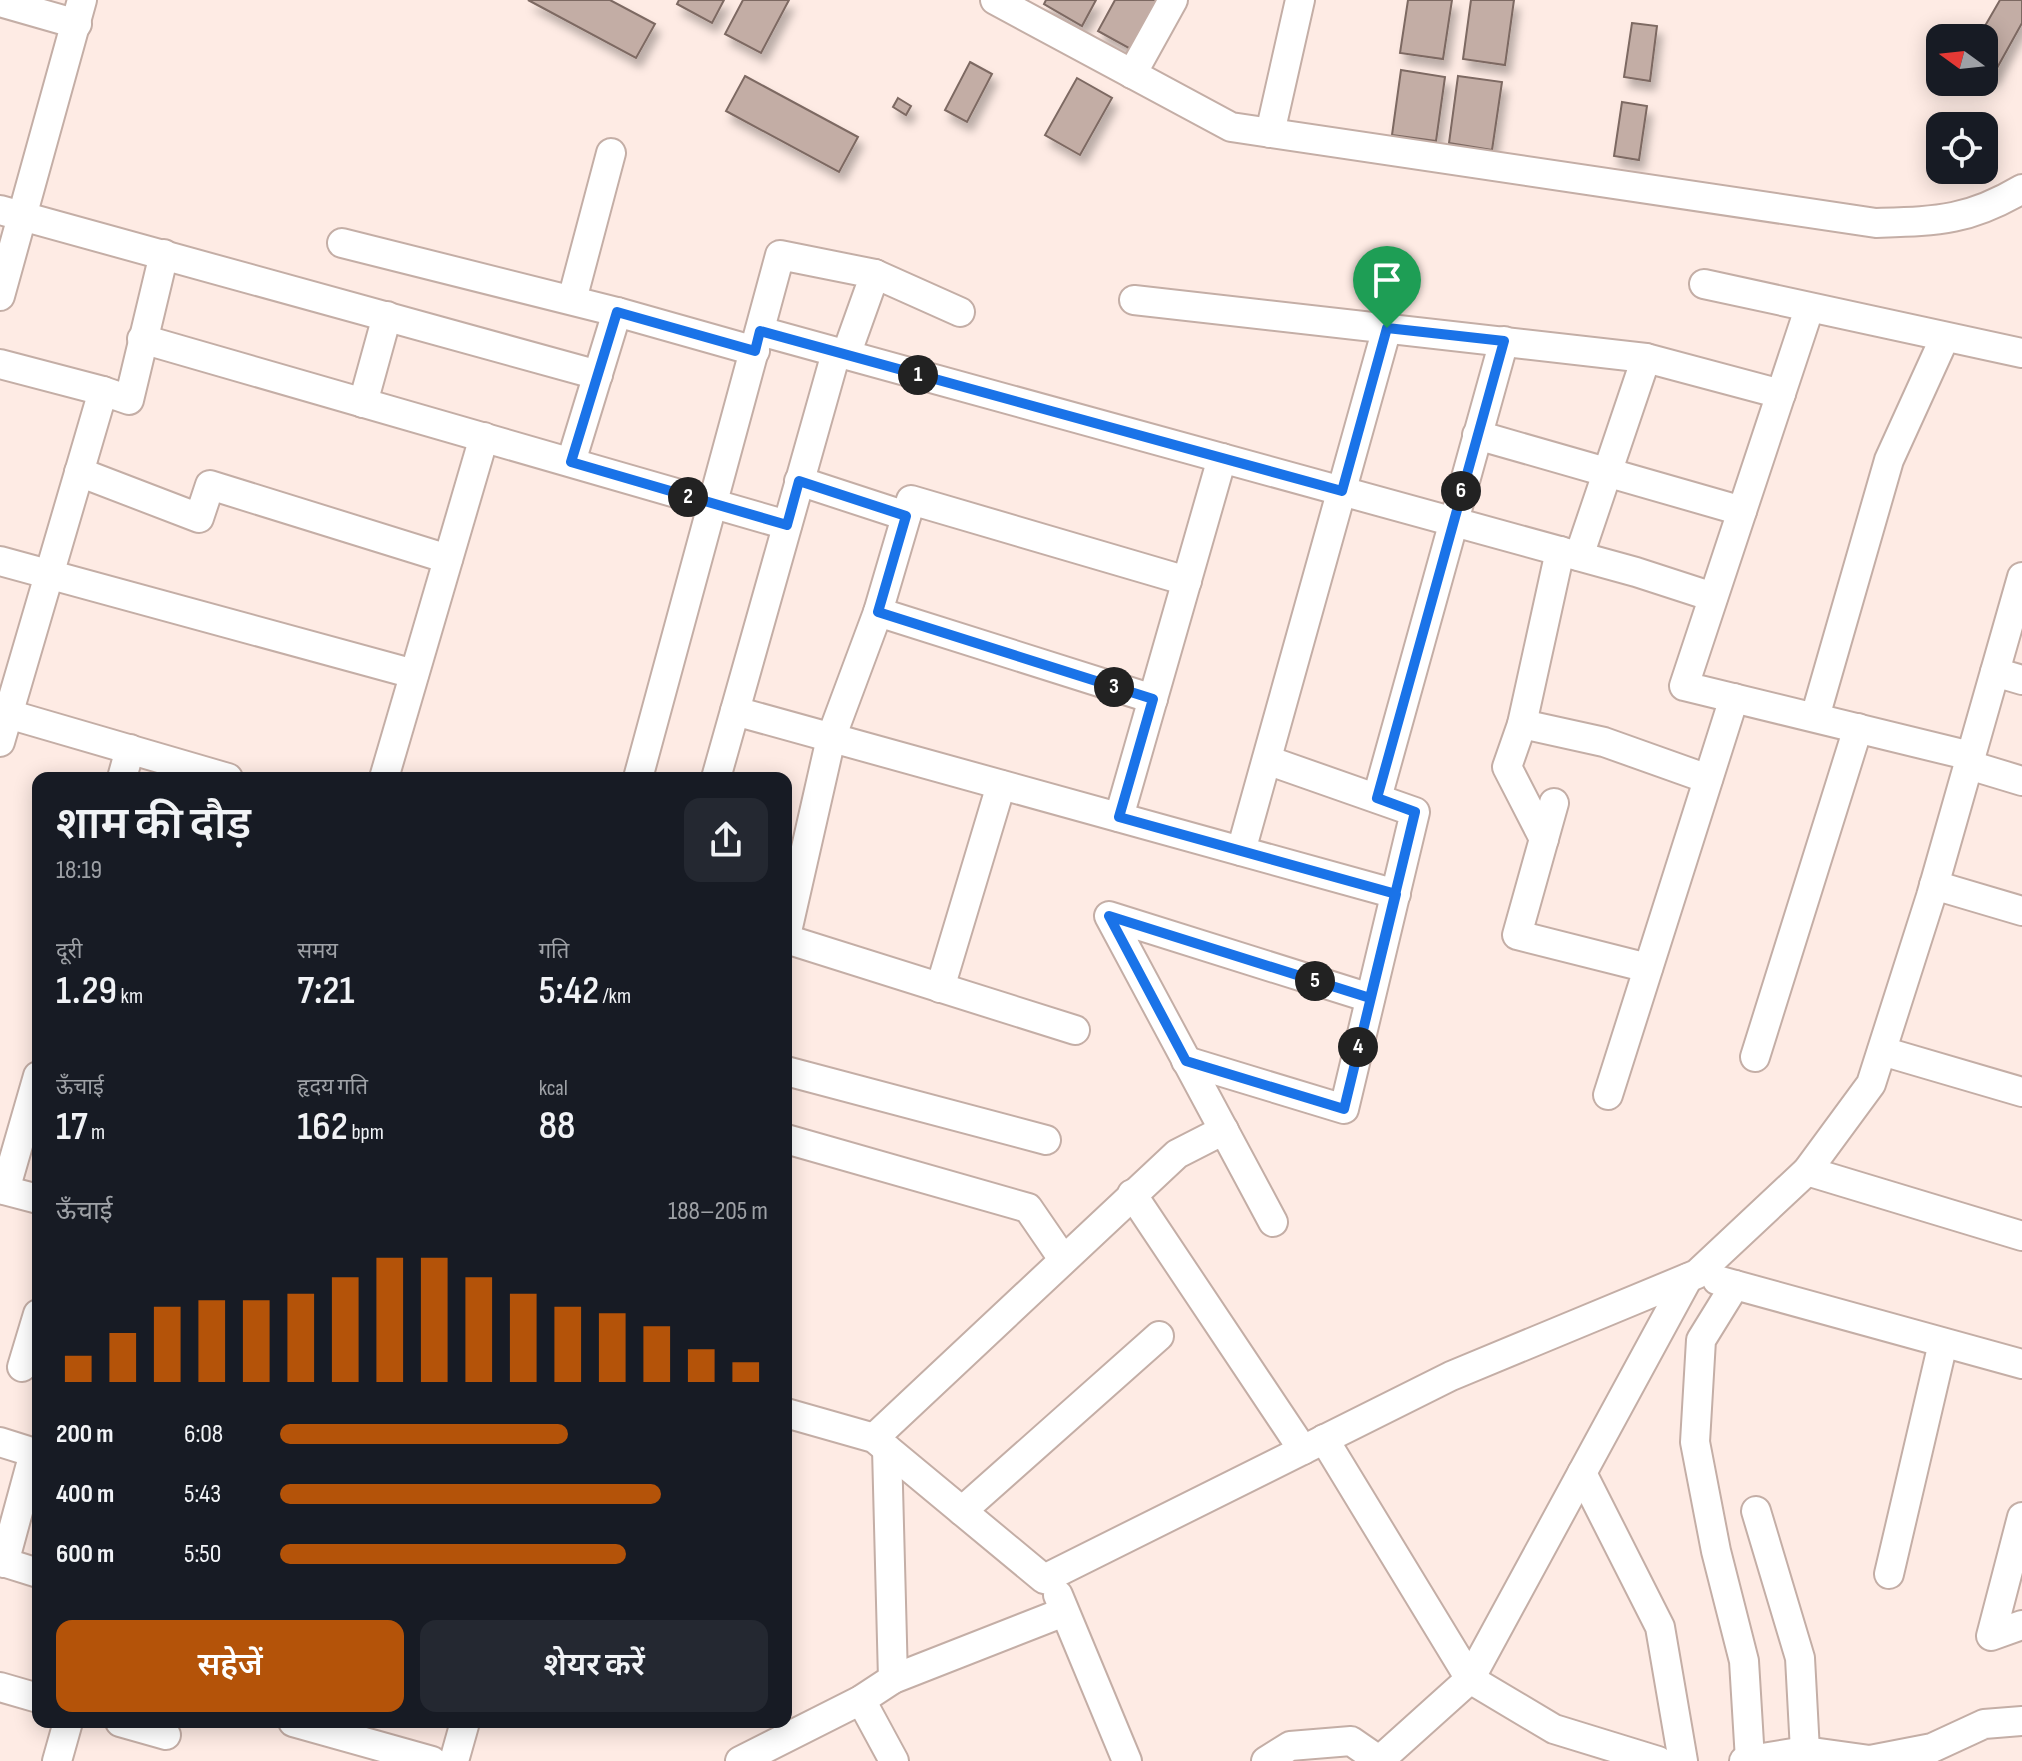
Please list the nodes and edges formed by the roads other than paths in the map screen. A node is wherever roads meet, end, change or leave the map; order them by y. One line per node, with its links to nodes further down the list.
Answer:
1 (995, 0): 6 (street)
2 (1173, 0): 6 (street)
3 (1300, 0): 7 (street)
4 (0, 2): 5 (street)
5 (80, 12): 10 (street)
6 (1132, 74): 7 (street)
7 (1270, 133): 9 (street)
8 (611, 153): 16 (street)
9 (2021, 190)
10 (12, 212): 12 (street); 15 (street)
11 (342, 243): 16 (street)
12 (164, 254): 21 (street); 24 (street)
13 (875, 274): 20 (street); 25 (street); 28 (street)
14 (1704, 284): 18 (street)
15 (0, 296)
16 (572, 300): 19 (street)
17 (1134, 300): 22 (street)
18 (1809, 309): 23 (street); 33 (street)
19 (617, 312): 25 (street); 31 (street)
20 (960, 312)
21 (387, 316): 31 (street); 34 (street)
22 (1387, 328): 26 (street); 42 (street)
23 (1945, 337): 27 (street); 63 (street)
24 (142, 339): 32 (street); 34 (street)
25 (757, 341): 28 (street); 43 (street)
26 (1504, 341): 29 (street); 35 (street)
27 (2022, 353)
28 (841, 354): 37 (street); 41 (street)
29 (1646, 358): 33 (street); 40 (street)
30 (0, 364): 32 (street)
31 (598, 375): 38 (street)
32 (103, 391): 39 (street)
33 (1781, 394): 44 (street)
34 (363, 403): 36 (street)
35 (1477, 435): 40 (street); 46 (street)
36 (484, 437): 38 (street); 49 (street)
37 (1222, 458): 42 (street); 53 (street)
38 (571, 462): 43 (street)
39 (79, 472): 49 (street); 51 (street)
40 (1607, 474): 44 (street); 48 (street)
41 (799, 481): 45 (street); 47 (street)
42 (1342, 491): 46 (street); 69 (street)
43 (713, 504): 47 (street); 74 (street)
44 (1742, 511): 54 (street)
45 (906, 516): 53 (street); 56 (street)
46 (1452, 521): 48 (street); 79 (street)
47 (787, 525): 61 (street)
48 (1570, 553): 54 (street); 64 (street)
49 (448, 559): 57 (street)
50 (0, 561): 51 (street)
51 (49, 576): 57 (street); 62 (street)
52 (2022, 577): 55 (street)
53 (1187, 581): 60 (street)
54 (1713, 597): 59 (street)
55 (2018, 607): 58 (street)
56 (878, 612): 60 (street); 66 (street)
57 (414, 674): 73 (street)
58 (2008, 676): 70 (street)
59 (1734, 698): 63 (street); 76 (street)
60 (1153, 699): 81 (street)
61 (735, 711): 66 (street); 75 (street)
62 (8, 714): 67 (street); 68 (street)
63 (1815, 717): 65 (street)
64 (1522, 724): 76 (street); 82 (street)
65 (1858, 728): 70 (street); 94 (street)
66 (831, 738): 78 (street); 86 (street)
67 (0, 742)
68 (130, 749): 71 (street); 72 (street)
69 (1267, 760): 79 (street); 83 (street)
70 (1970, 760): 77 (street); 84 (street)
71 (124, 772)
72 (208, 772)
73 (386, 772)
74 (640, 772)
75 (718, 772)
76 (1708, 779): 89 (street)
77 (2022, 781)
78 (1001, 785): 81 (street); 90 (street)
79 (1377, 798): 85 (street)
80 (1554, 803): 82 (street)
81 (1119, 817): 83 (street)
82 (1544, 839): 89 (street)
83 (1241, 851): 85 (street)
84 (1934, 885): 87 (street); 93 (street)
85 (1396, 894): 91 (street)
86 (792, 911)
87 (2022, 911)
88 (792, 940): 90 (street)
89 (1648, 968): 99 (street)
90 (940, 988): 92 (street)
91 (1370, 998): 95 (street); 95 (street)
92 (1075, 1030)
93 (1882, 1051): 97 (street); 103 (street)
94 (1755, 1057)
95 (1186, 1061): 100 (street)
96 (792, 1073): 101 (street)
97 (2022, 1092)
98 (32, 1095): 104 (street)
99 (1608, 1095)
100 (1224, 1130): 105 (street); 107 (street)
101 (1046, 1140)
102 (792, 1141): 109 (street)
103 (1807, 1171): 108 (street); 110 (street)
104 (2, 1189): 106 (street)
105 (1132, 1194): 109 (street); 120 (street)
106 (32, 1197)
107 (1273, 1222)
108 (2022, 1236)
109 (1063, 1259): 119 (street)
110 (1692, 1276): 111 (street); 120 (street); 123 (street)
111 (1735, 1285): 114 (street); 145 (street)
112 (32, 1331): 116 (street)
113 (1159, 1336): 124 (street)
114 (1943, 1343): 115 (street); 129 (street)
115 (2022, 1364)
116 (20, 1366)
117 (792, 1415): 119 (street)
118 (0, 1442): 121 (street)
119 (880, 1443): 124 (street); 133 (street)
120 (1314, 1444): 130 (street); 134 (street)
121 (32, 1453)
122 (32, 1467): 127 (street)
123 (1582, 1473): 134 (street); 155 (street)
124 (962, 1511): 130 (street)
125 (1756, 1511): 144 (street)
126 (2022, 1517): 132 (street)
127 (2, 1562): 128 (street)
128 (32, 1571)
129 (1889, 1574)
130 (1050, 1576): 131 (street)
131 (1064, 1612): 133 (street); 151 (street)
132 (2022, 1625)
133 (893, 1679): 137 (street)
134 (1470, 1679): 153 (street); 154 (street)
135 (0, 1687): 136 (street)
136 (32, 1696)
137 (861, 1700): 149 (street); 150 (street)
138 (2022, 1721): 144 (street)
139 (66, 1728): 146 (street)
140 (136, 1728): 143 (street)
141 (314, 1728): 147 (street)
142 (463, 1728): 148 (street)
143 (165, 1739)
144 (1805, 1751): 145 (street)
145 (1750, 1760): 156 (street)
146 (57, 1761)
147 (432, 1761)
148 (454, 1761)
149 (740, 1761)
150 (894, 1761)
151 (1127, 1761)
152 (1266, 1761): 153 (street)
153 (1380, 1761)
154 (1658, 1761)
155 (1683, 1761)
156 (1744, 1761)

